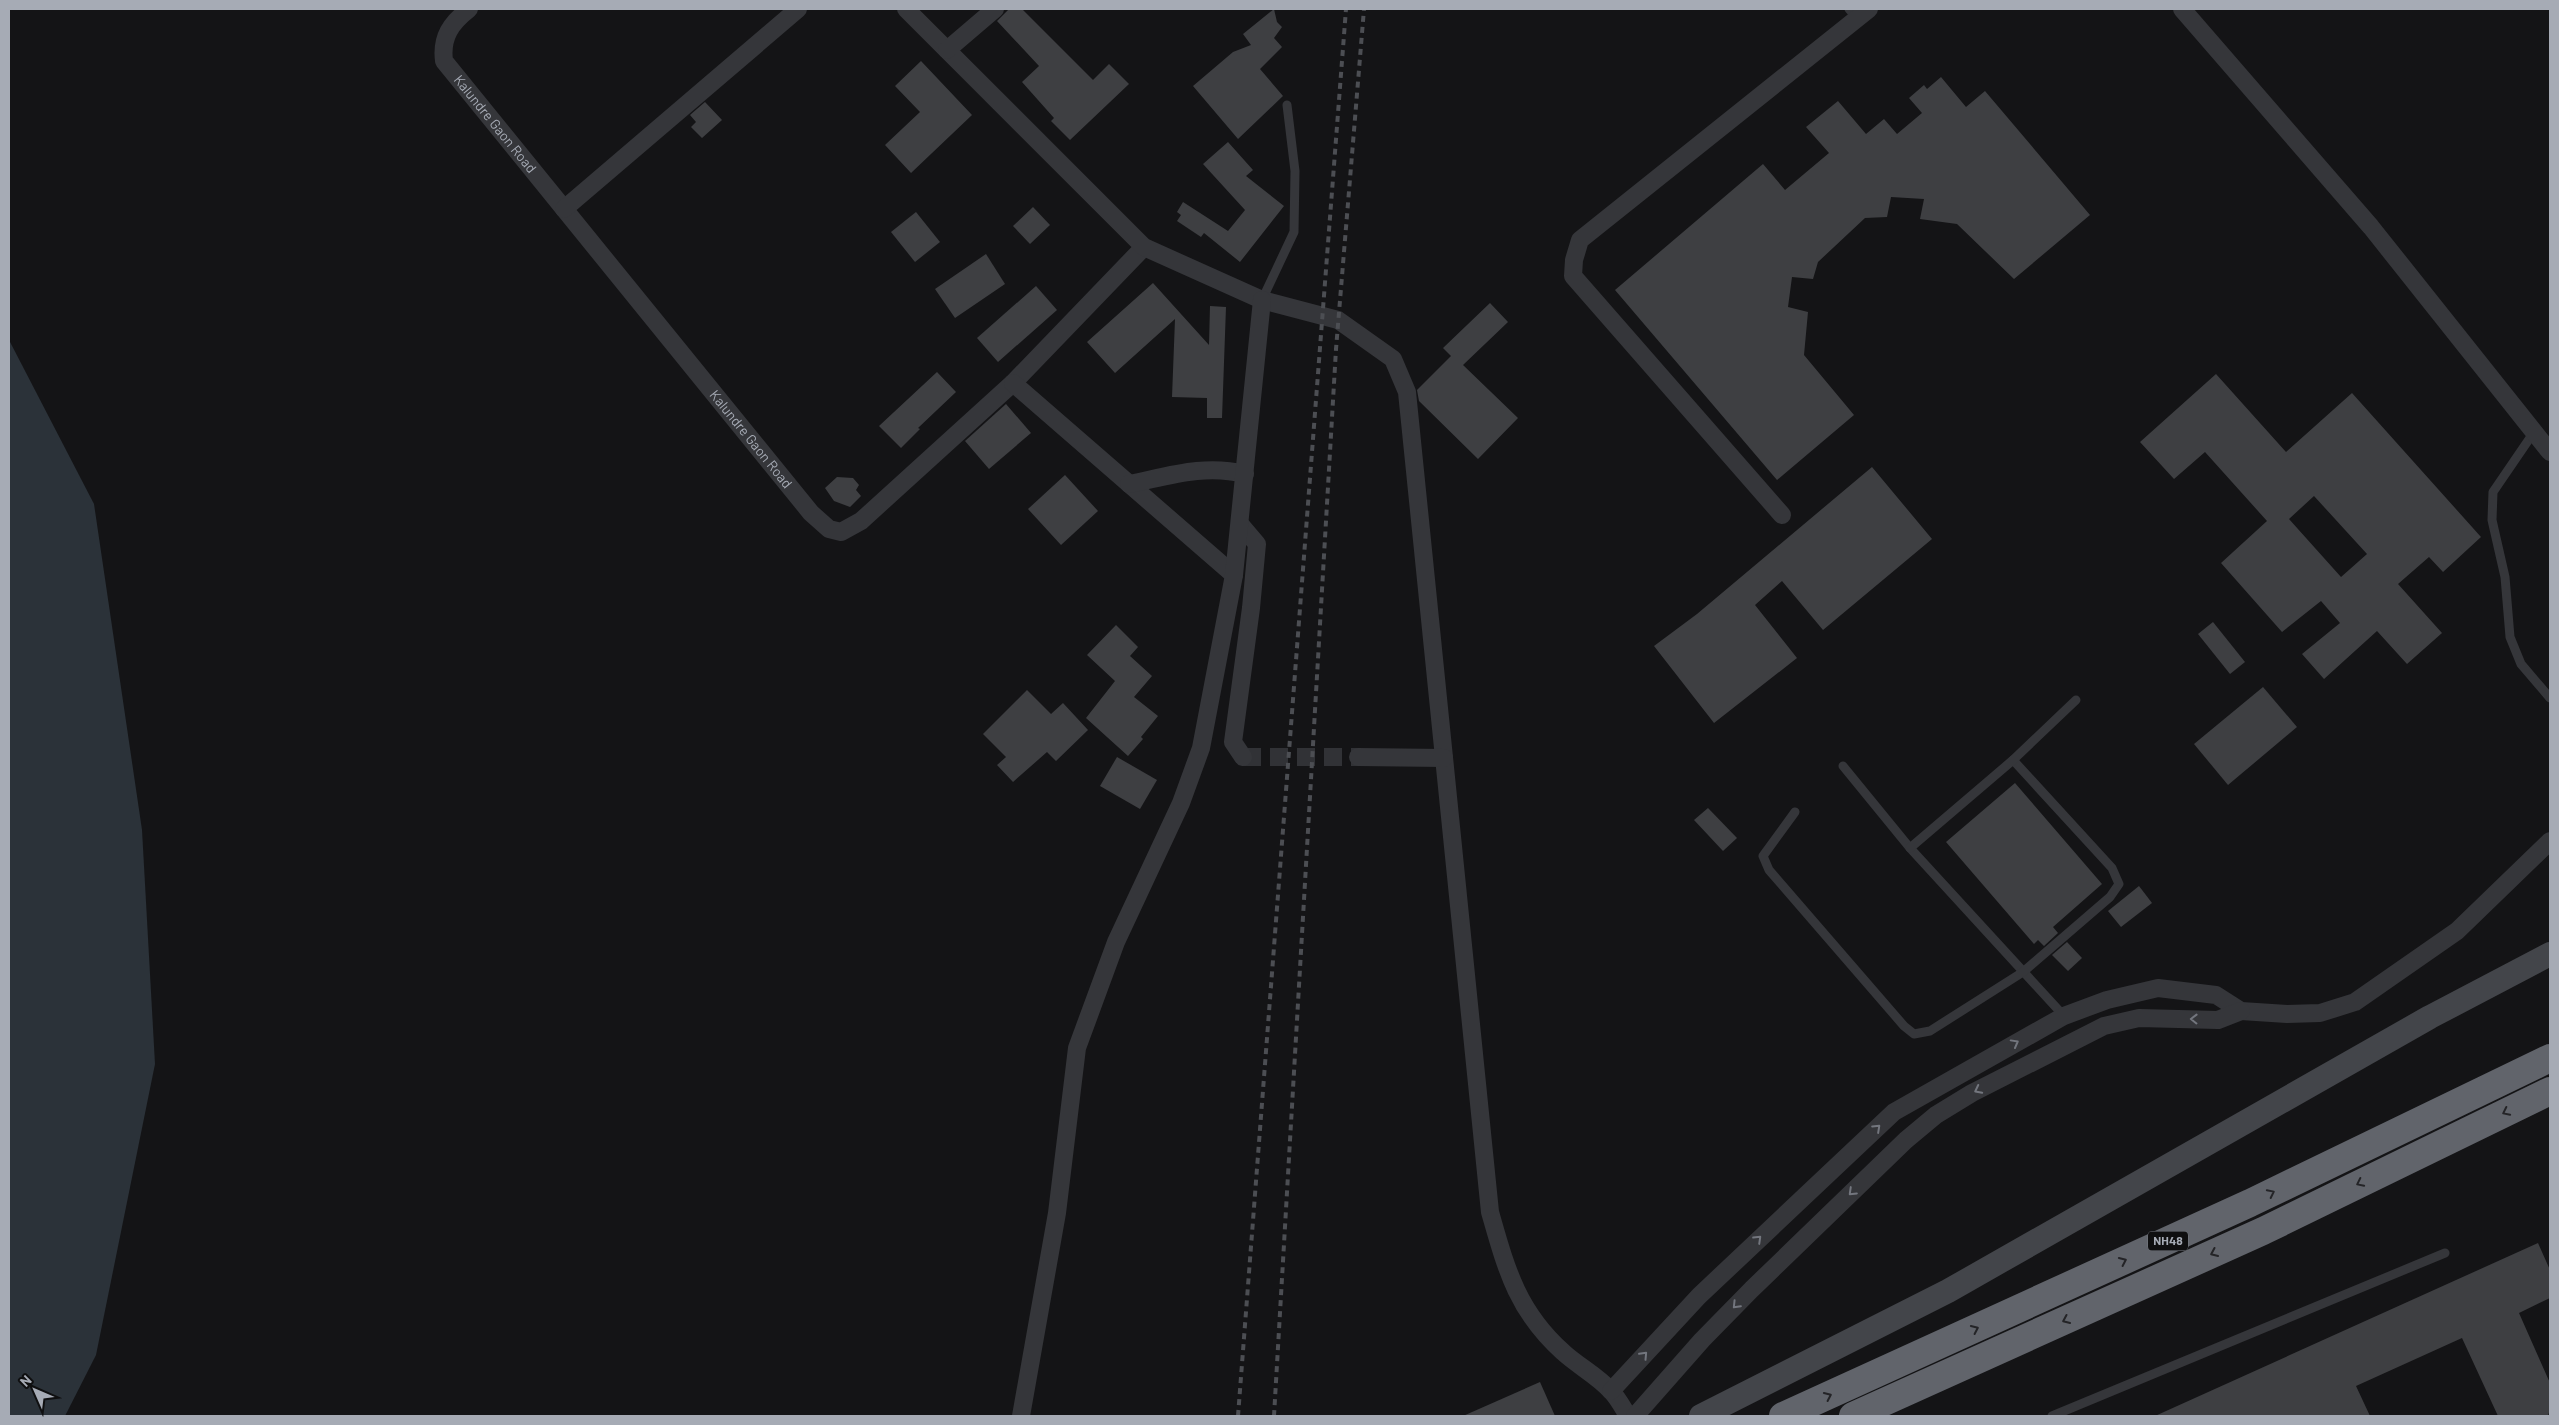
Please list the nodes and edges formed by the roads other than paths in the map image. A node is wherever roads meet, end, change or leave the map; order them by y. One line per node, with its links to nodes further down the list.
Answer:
1 (469, 9): 9 (street, Kalundre Gaon Road)
2 (798, 9): 9 (street)
3 (906, 9): 7 (street)
4 (995, 9): 7 (street)
5 (2182, 9): 13 (street)
6 (1858, 12): 17 (street)
7 (947, 50): 10 (street)
8 (1287, 105): 11 (lane)
9 (564, 209): 12 (street, Kalundre Gaon Road)
10 (1144, 247): 11 (street); 12 (street, Kalundre Gaon Road)
11 (1262, 300): 15 (street); 24 (street)
12 (1013, 383): 16 (street)
13 (2534, 432): 14 (street); 20 (lane)
14 (2550, 452)
15 (1245, 474): 16 (street); 18 (street)
16 (1129, 484): 19 (street)
17 (1782, 515)
18 (1240, 524): 19 (street); 22 (street)
19 (1234, 575): 39 (street)
20 (2550, 698)
21 (2076, 700): 25 (lane)
22 (1243, 756)
23 (1358, 757): 24 (street)
24 (1444, 758): 37 (street)
25 (2012, 760): 29 (lane); 31 (lane)
26 (1843, 766): 29 (lane)
27 (1795, 812): 31 (lane)
28 (2550, 841): 32 (street)
29 (1910, 848): 31 (lane)
30 (2550, 954): 38 (street)
31 (2023, 972): 33 (lane)
32 (2241, 1011): 33 (street); 41 (street, one-way to 41)
33 (2064, 1016): 37 (street, one-way to 33)
34 (2550, 1058): 43 (highway, NH48, one-way to 34)
35 (2550, 1091): 44 (highway, NH48, one-way to 44)
36 (2445, 1253): 45 (lane)
37 (1611, 1391): 40 (street)
38 (1739, 1408): 42 (street)
39 (1021, 1416)
40 (1628, 1416)
41 (1635, 1416)
42 (1701, 1416)
43 (1783, 1416)
44 (1853, 1416)
45 (2052, 1416)

